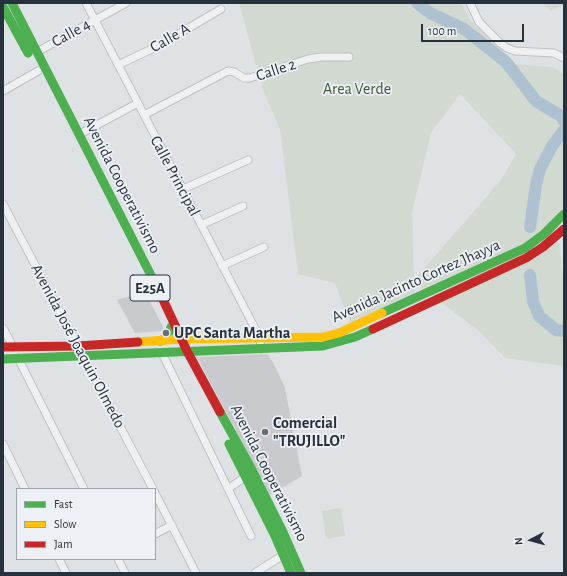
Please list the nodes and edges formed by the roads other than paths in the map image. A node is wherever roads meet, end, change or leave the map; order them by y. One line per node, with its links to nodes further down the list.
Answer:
1 (12, 3): 8 (main road, Avenida Cooperativismo / E25A)
2 (86, 3): 7 (street, Calle Principal)
3 (126, 3): 7 (street, Calle 4)
4 (470, 3): 10 (street)
5 (3, 7): 12 (main road, Avenida Cooperativismo / E25A)
6 (221, 9): 11 (street, Calle A)
7 (94, 20): 8 (street, Calle 4); 11 (street, Calle Principal)
8 (37, 52): 16 (main road, Avenida Cooperativismo / E25A)
9 (349, 57): 15 (street, Calle 2)
10 (564, 58)
11 (118, 66): 14 (street, Calle Principal)
12 (38, 71): 13 (street); 26 (main road, Avenida Cooperativismo / E25A)
13 (3, 91)
14 (138, 103): 15 (street, Calle Principal); 16 (street)
15 (144, 115): 18 (street, Calle Principal)
16 (80, 134): 29 (main road, Avenida Cooperativismo / E25A)
17 (248, 160): 18 (street)
18 (183, 189): 22 (street, Calle Principal)
19 (3, 204): 31 (street, Avenida José Joaquin Olmedo)
20 (243, 206): 22 (street)
21 (564, 214): 28 (main road, Avenida Jacinto Cortez Jhayya)
22 (201, 225): 25 (street, Calle Principal)
23 (564, 229): 34 (main road, Avenida Jacinto Cortez Jhayya)
24 (264, 247): 25 (street)
25 (222, 266): 28 (street, Calle Principal)
26 (170, 327): 29 (main road, Avenida Cooperativismo / E25A); 30 (main road)
27 (3, 328): 33 (street)
28 (260, 338): 29 (main road, Avenida Jacinto Cortez Jhayya); 34 (street, Calle Principal)
29 (179, 339): 30 (main road, Avenida Jacinto Cortez Jhayya); 36 (main road, Avenida Cooperativismo / E25A)
30 (160, 341): 31 (main road, Avenida Jacinto Cortez Jhayya)
31 (78, 346): 33 (main road, Avenida Jacinto Cortez Jhayya); 37 (street, Avenida José Joaquin Olmedo)
32 (3, 347): 33 (main road, Avenida Jacinto Cortez Jhayya)
33 (13, 347)
34 (261, 349): 36 (main road, Avenida Jacinto Cortez Jhayya)
35 (162, 353): 36 (main road); 37 (main road); 45 (street)
36 (187, 354): 41 (main road, Avenida Cooperativismo / E25A); 58 (main road, Avenida Cooperativismo / E25A)
37 (83, 355): 38 (main road); 44 (street, Avenida José Joaquin Olmedo)
38 (18, 358): 39 (main road); 43 (street)
39 (3, 359)
40 (3, 444): 42 (street)
41 (245, 477): 45 (street); 50 (main road, Avenida Cooperativismo / E25A)
42 (25, 488)
43 (83, 488)
44 (152, 488)
45 (228, 489): 49 (street)
46 (156, 495): 47 (street)
47 (172, 525): 48 (street); 55 (street)
48 (156, 533)
49 (251, 536)
50 (283, 555): 56 (street); 57 (main road, Avenida Cooperativismo / E25A)
51 (60, 560): 53 (street)
52 (118, 560): 54 (street)
53 (66, 573)
54 (125, 573)
55 (196, 573)
56 (255, 573)
57 (291, 573)
58 (301, 573)

